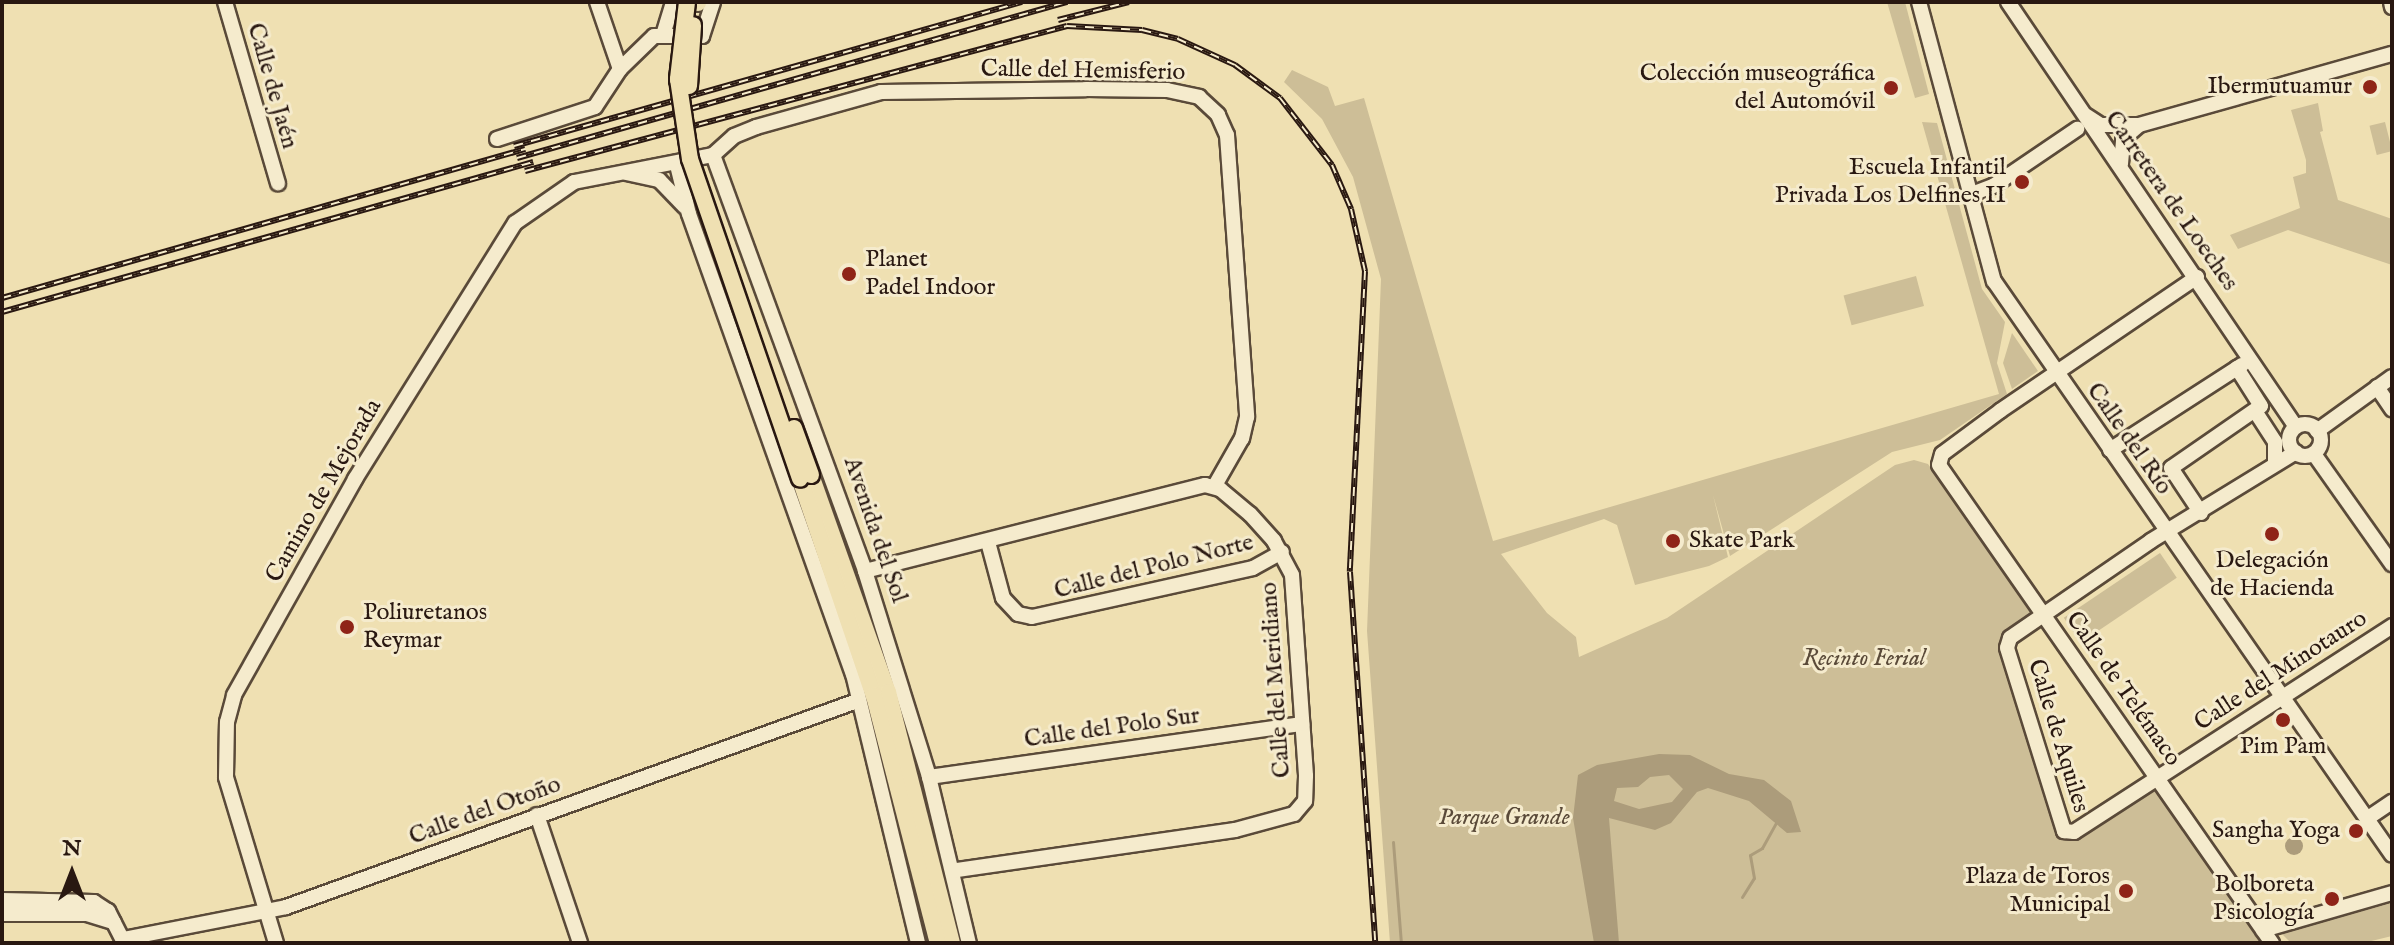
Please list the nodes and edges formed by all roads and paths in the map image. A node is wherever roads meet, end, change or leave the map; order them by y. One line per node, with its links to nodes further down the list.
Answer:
1 (225, 2): 22 (street, Calle de Jaén)
2 (597, 2): 11 (street)
3 (673, 2): 9 (street)
4 (687, 2): 39 (main road, Avenida del Sol, bridge)
5 (698, 2): 39 (main road, Avenida del Sol, bridge)
6 (713, 2): 9 (street)
7 (2008, 2): 12 (street, Carretera de Loeches)
8 (1919, 3): 23 (street, Calle del Río)
9 (663, 35): 11 (street)
10 (2392, 54): 13 (street)
11 (620, 69): 16 (street)
12 (2078, 106): 14 (street); 17 (street, Carretera de Loeches)
13 (2139, 125): 14 (street); 19 (street)
14 (2123, 126): 17 (street)
15 (2077, 129): 23 (street)
16 (497, 139)
17 (2107, 147): 19 (street, Carretera de Loeches)
18 (713, 155): 20 (street); 40 (street, Calle del Hemisferio); 47 (street, Avenida del Sol)
19 (2121, 164): 25 (street, Carretera de Loeches)
20 (677, 165): 21 (street, Camino de Mejorada); 24 (street)
21 (618, 172): 24 (street, Camino de Mejorada); 64 (street, Camino de Mejorada)
22 (278, 183)
23 (1969, 195): 28 (street, Calle del Río)
24 (689, 214): 50 (street)
25 (2197, 277): 26 (street, Carretera de Loeches); 28 (street)
26 (2252, 358): 27 (street); 33 (street, Carretera de Loeches)
27 (2237, 368): 32 (street); 35 (street)
28 (2056, 372): 35 (street, Calle del Río); 48 (street, Calle de Telémaco)
29 (2392, 377): 30 (street)
30 (2377, 387): 31 (street); 34 (street)
31 (2392, 409)
32 (2255, 411): 38 (street); 42 (street)
33 (2296, 427): 34 (street); 36 (street)
34 (2317, 431): 37 (street)
35 (2110, 450): 43 (street, Calle del Río)
36 (2296, 452): 37 (street); 38 (street)
37 (2314, 454): 46 (street)
38 (2275, 463): 42 (street)
39 (806, 477): 41 (main road, Avenida del Sol); 73 (main road, Avenida del Sol)
40 (1214, 487): 44 (street); 45 (street, Calle del Meridiano)
41 (811, 510): 50 (street); 72 (main road, Avenida del Sol)
42 (2201, 513): 43 (street)
43 (2167, 532): 48 (street); 51 (street, Calle del Río)
44 (988, 542): 45 (street, Calle del Polo Norte); 47 (street)
45 (1282, 552): 53 (street, Calle del Meridiano)
46 (2391, 560)
47 (865, 571): 54 (street, Avenida del Sol)
48 (2043, 613): 55 (street, Calle de Telémaco); 59 (street, Calle de Aquiles)
49 (2392, 626): 51 (street, Calle del Minotauro)
50 (842, 642): 52 (street)
51 (2281, 695): 55 (street, Calle del Minotauro); 58 (street, Calle del Río)
52 (857, 701): 57 (street, Calle del Otoño); 71 (street)
53 (1302, 724): 54 (street, Calle del Polo Sur); 61 (street, Calle del Meridiano)
54 (929, 777): 61 (street, Avenida del Sol)
55 (2157, 777): 59 (street, Calle del Minotauro); 67 (street, Calle de Telémaco)
56 (2392, 802): 58 (street)
57 (537, 815): 64 (street, Calle del Otoño); 70 (street)
58 (2368, 818): 60 (street, Calle del Río)
59 (2074, 832)
60 (2392, 855)
61 (952, 871): 74 (street, Avenida del Sol)
62 (2392, 893): 67 (street)
63 (2, 900): 66 (street)
64 (266, 913): 68 (street, Calle del Otoño); 69 (street, Camino de Mejorada)
65 (2, 914): 66 (street)
66 (114, 922): 68 (street)
67 (2263, 930): 75 (street, Calle de Telémaco)
68 (123, 941)
69 (276, 943)
70 (580, 943)
71 (918, 943)
72 (938, 943)
73 (952, 943)
74 (969, 943)
75 (2272, 943)

